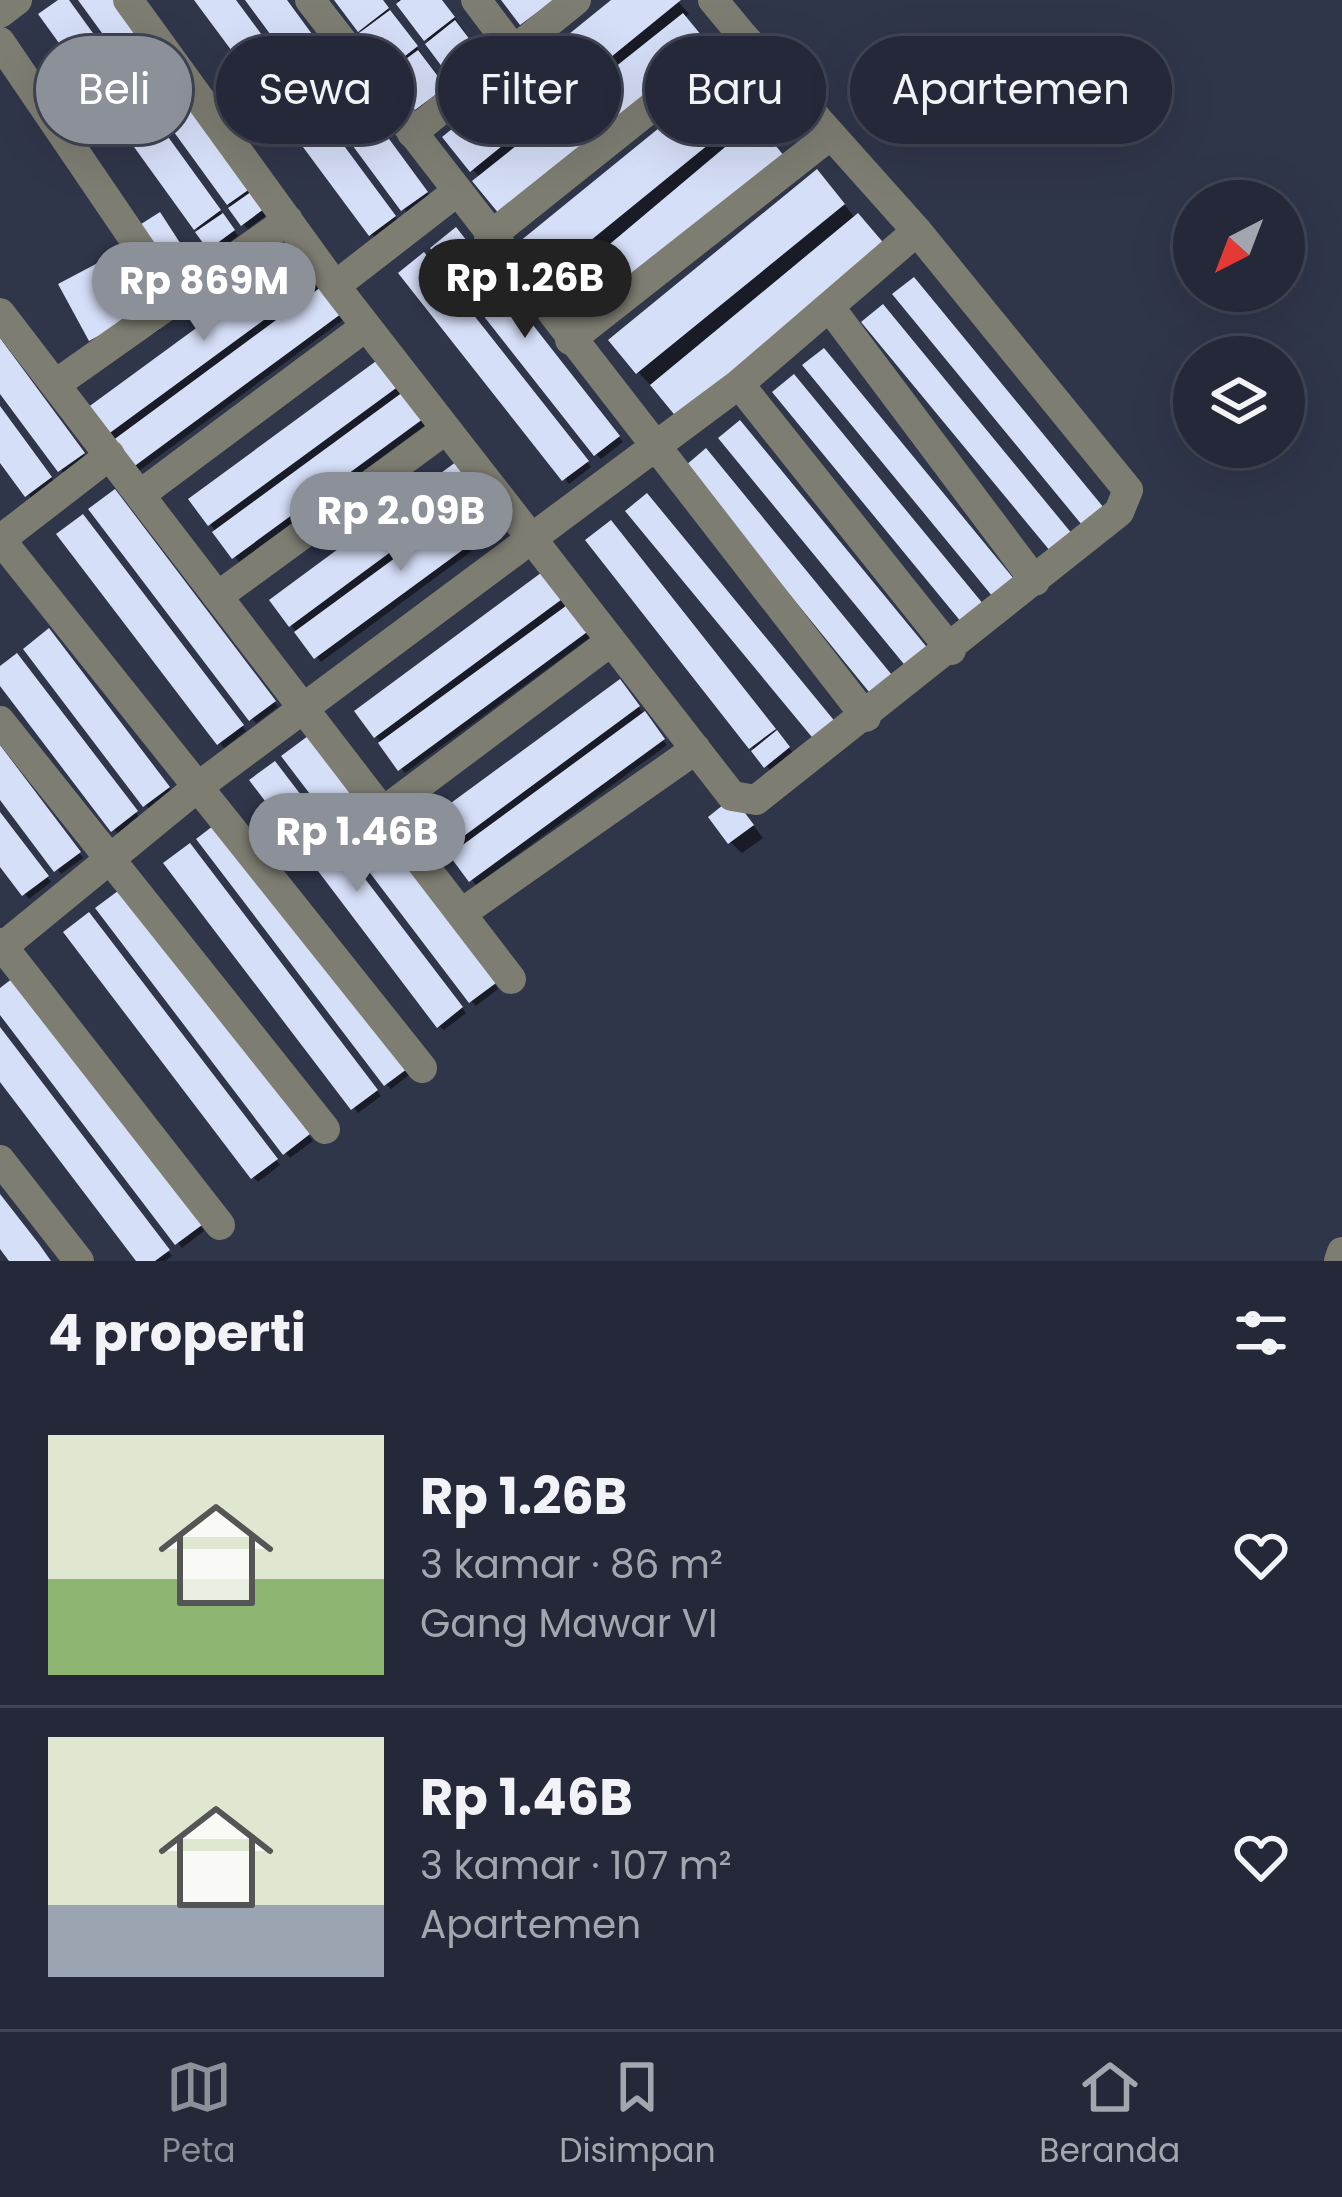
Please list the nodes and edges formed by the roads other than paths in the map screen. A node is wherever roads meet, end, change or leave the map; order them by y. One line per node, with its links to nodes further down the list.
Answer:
1 (16, 0): 7 (street)
2 (128, 0): 18 (street)
3 (310, 0): 9 (street)
4 (476, 0): 10 (street)
5 (576, 0): 11 (street)
6 (713, 0): 8 (street)
7 (0, 13)
8 (742, 35): 16 (street); 20 (street)
9 (337, 36)
10 (503, 36)
11 (530, 36)
12 (0, 42): 22 (street)
13 (438, 112): 14 (street)
14 (414, 132)
15 (414, 137): 17 (street)
16 (828, 137): 19 (street); 26 (street)
17 (454, 193): 20 (street); 21 (street)
18 (288, 220): 21 (street); 22 (street)
19 (917, 231): 23 (street); 35 (street)
20 (489, 237): 26 (street)
21 (335, 286): 25 (street)
22 (176, 302): 27 (street)
23 (831, 309): 28 (street); 35 (street)
24 (0, 313): 27 (street)
25 (364, 327): 29 (street); 32 (street)
26 (570, 340): 30 (street)
27 (56, 384): 31 (street)
28 (739, 384): 30 (street); 38 (street)
29 (446, 430): 33 (street); 36 (street)
30 (652, 445): 33 (street); 40 (street)
31 (110, 455): 32 (street); 34 (street)
32 (140, 494): 36 (street)
33 (527, 538): 37 (street); 39 (street)
34 (0, 539): 43 (street)
35 (1035, 581): 38 (street)
36 (218, 596): 39 (street)
37 (610, 642): 42 (street); 44 (street)
38 (951, 650): 40 (street)
39 (303, 708): 43 (street); 44 (street)
40 (866, 718): 42 (street)
41 (0, 721): 45 (street)
42 (697, 749): 46 (street)
43 (199, 786): 45 (street); 49 (street)
44 (384, 812): 46 (street)
45 (112, 860): 47 (street); 50 (street)
46 (462, 913): 48 (street)
47 (1, 946): 52 (street)
48 (511, 979)
49 (422, 1068)
50 (325, 1129)
51 (0, 1160): 54 (street)
52 (220, 1225)
53 (1342, 1252): 55 (street)
54 (79, 1261)
55 (1339, 1261)

